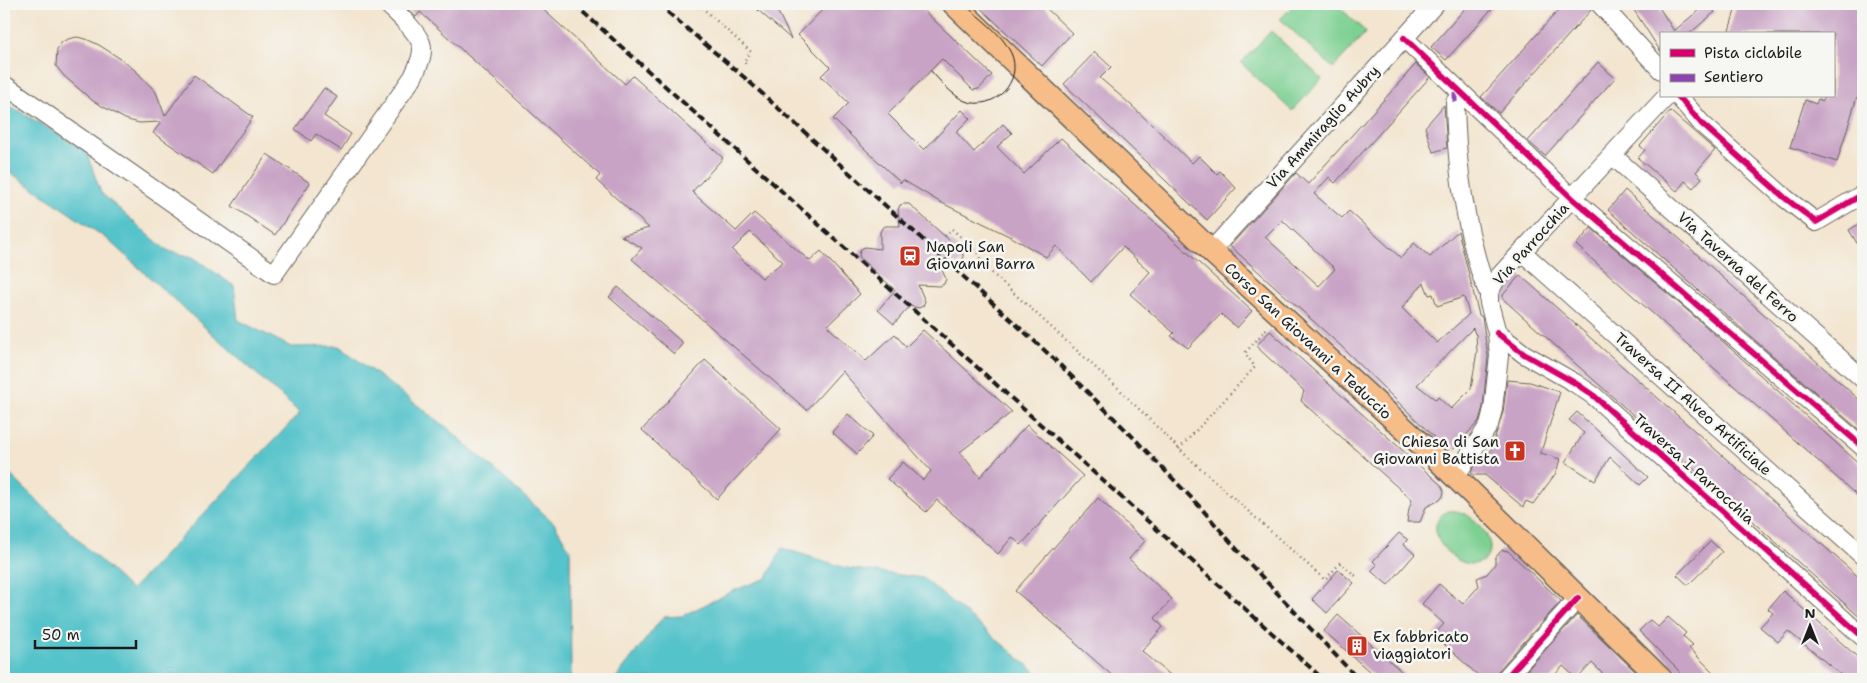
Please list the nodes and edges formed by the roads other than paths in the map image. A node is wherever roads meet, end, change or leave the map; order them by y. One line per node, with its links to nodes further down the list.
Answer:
1 (387, 4): 7 (street)
2 (954, 4): 14 (main road, Corso San Giovanni a Teduccio)
3 (1435, 4): 5 (street, Via Ammiraglio Aubry)
4 (1600, 4): 6 (street)
5 (1404, 38): 13 (street); 14 (street, Via Ammiraglio Aubry)
6 (1660, 69)
7 (6, 86)
8 (1665, 98): 11 (street, Via Parrocchia)
9 (1680, 98): 12 (street)
10 (1455, 102): 16 (street)
11 (1612, 156): 13 (street, Via Parrocchia); 18 (street, Via Taverna del Ferro)
12 (1863, 194)
13 (1572, 198): 15 (street, Via Parrocchia); 19 (street)
14 (1211, 251): 20 (main road, Corso San Giovanni a Teduccio)
15 (1522, 252): 16 (street, Via Parrocchia); 21 (street, Traversa II Alveo Artificiale)
16 (1489, 293): 17 (street, Via Parrocchia)
17 (1497, 334): 20 (street, Via Parrocchia); 23 (street, Traversa I Parrocchia)
18 (1863, 379)
19 (1863, 448)
20 (1455, 477): 22 (main road, Corso San Giovanni a Teduccio)
21 (1863, 556)
22 (1578, 598): 24 (main road, Corso San Giovanni a Teduccio); 25 (street)
23 (1863, 637)
24 (1654, 677)
25 (1505, 679)

